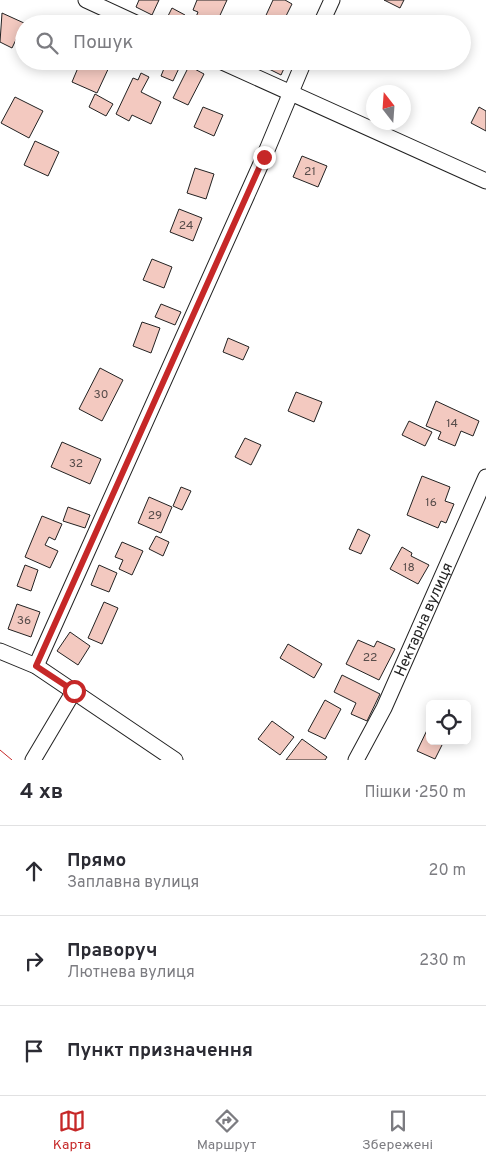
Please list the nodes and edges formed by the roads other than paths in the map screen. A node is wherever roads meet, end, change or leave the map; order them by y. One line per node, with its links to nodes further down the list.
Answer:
1 (86, 0): 3 (street)
2 (332, 0): 4 (street)
3 (118, 15)
4 (325, 15)
5 (239, 70): 7 (street)
6 (300, 70): 7 (street)
7 (289, 93): 8 (street); 11 (street)
8 (486, 180)
9 (486, 477): 15 (street, Нектарна вулиця)
10 (0, 651): 11 (street)
11 (36, 666): 12 (street)
12 (74, 691): 13 (street); 14 (street)
13 (33, 760)
14 (175, 760)
15 (356, 760)

